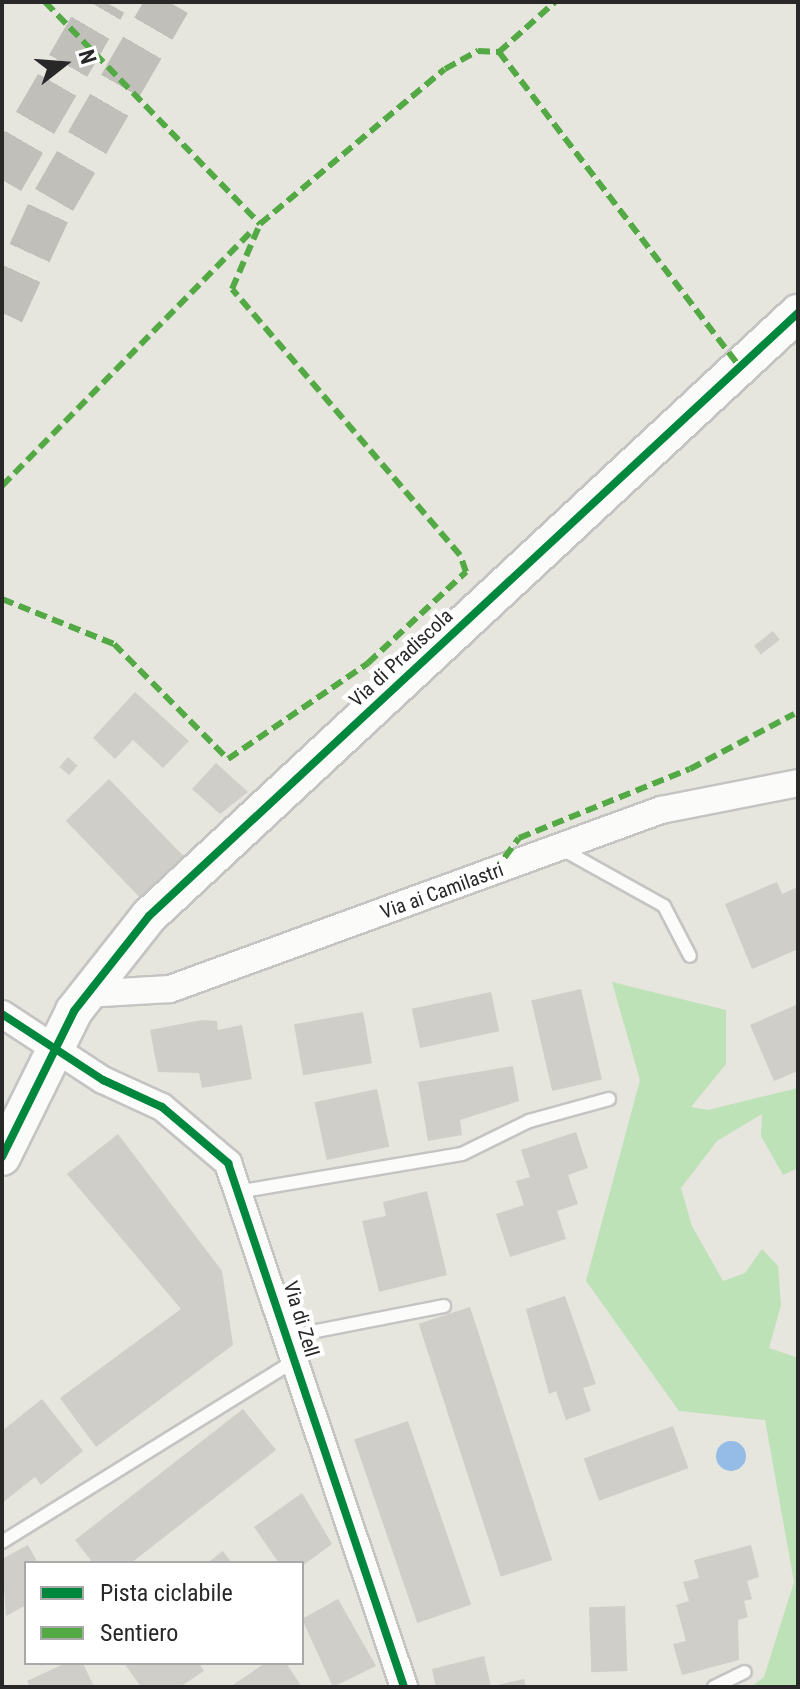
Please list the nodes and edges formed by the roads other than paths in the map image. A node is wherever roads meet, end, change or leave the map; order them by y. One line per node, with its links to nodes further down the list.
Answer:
1 (798, 313): 5 (street, Via di Pradiscola)
2 (798, 783): 3 (street, Via ai Camilastri)
3 (560, 848): 4 (lane); 5 (street, Via ai Camilastri)
4 (690, 956)
5 (85, 994): 7 (street, Via di Pradiscola)
6 (2, 1014): 7 (street, Via di Zell)
7 (52, 1050): 9 (street, Via di Pradiscola); 10 (street, Via di Zell)
8 (609, 1099): 10 (lane)
9 (2, 1157)
10 (243, 1191): 12 (street, Via di Zell)
11 (444, 1306): 12 (lane, Via di Zell)
12 (294, 1348): 13 (lane, Via di Zell); 15 (street, Via di Zell)
13 (2, 1542)
14 (745, 1672): 16 (lane)
15 (404, 1687)
16 (714, 1687)

